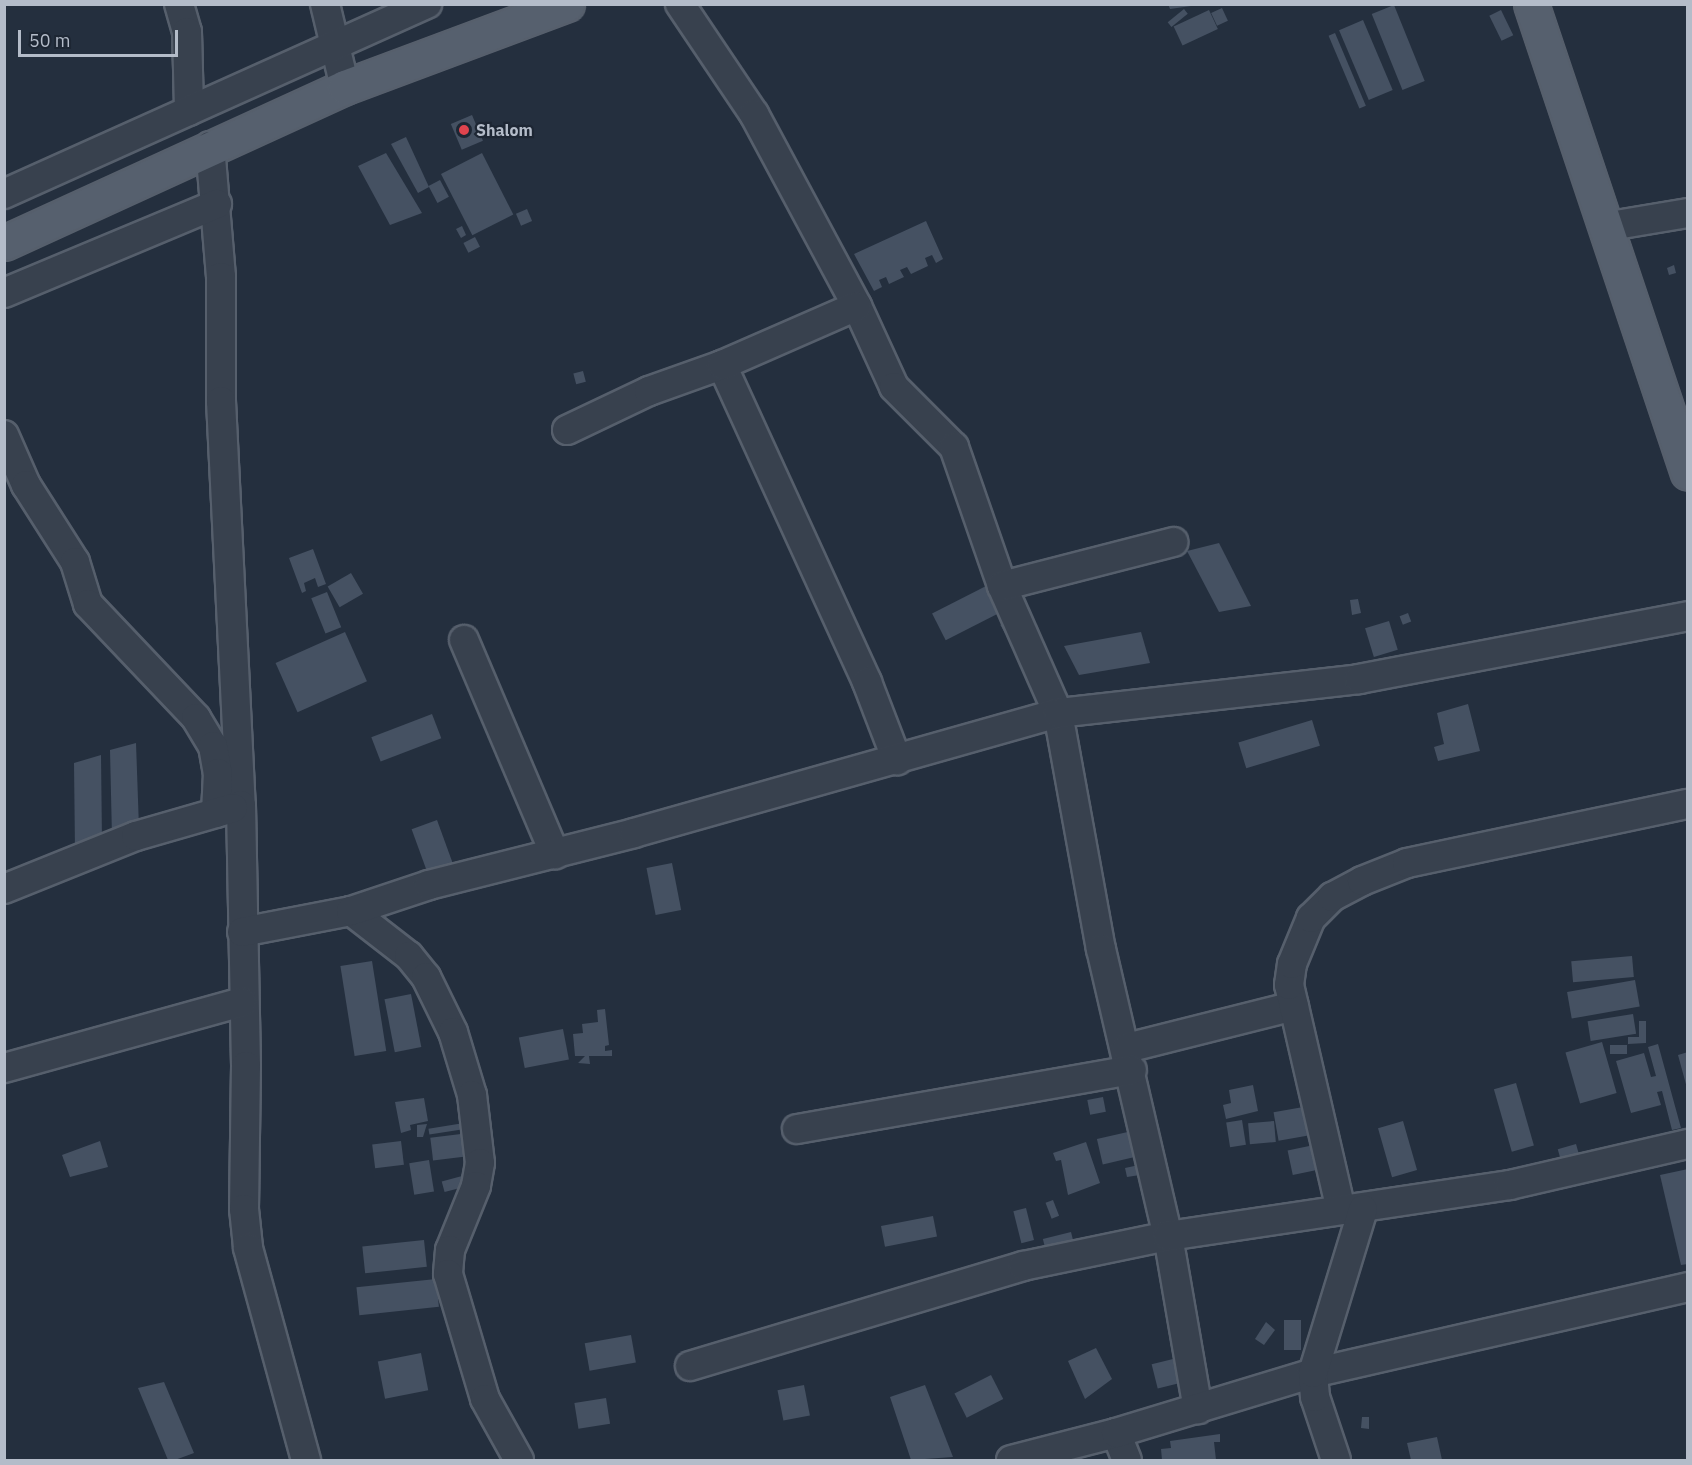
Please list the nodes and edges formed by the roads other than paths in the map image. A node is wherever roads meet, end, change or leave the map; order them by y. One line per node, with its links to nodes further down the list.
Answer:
1 (179, 4): 9 (street)
2 (324, 4): 7 (street)
3 (428, 4): 7 (street)
4 (567, 4): 8 (main road)
5 (680, 4): 17 (street)
6 (1531, 4): 14 (main road)
7 (336, 44): 8 (street); 9 (street)
8 (345, 87): 10 (main road)
9 (189, 111): 11 (street)
10 (210, 146): 12 (street); 15 (main road)
11 (4, 194)
12 (217, 204): 16 (street); 30 (street)
13 (1688, 213): 14 (street)
14 (1604, 227): 21 (main road)
15 (4, 243)
16 (4, 293)
17 (857, 306): 18 (street); 24 (street)
18 (722, 365): 19 (street); 28 (street)
19 (567, 430)
20 (4, 435): 22 (street)
21 (1688, 472)
22 (15, 490): 30 (street)
23 (1173, 542): 24 (street)
24 (1002, 586): 27 (street)
25 (1688, 616): 27 (street)
26 (464, 640): 31 (street)
27 (1058, 713): 28 (street); 37 (street)
28 (897, 760): 31 (street)
29 (1688, 804): 36 (street)
30 (228, 809): 32 (street); 34 (street)
31 (555, 854): 33 (street)
32 (4, 889)
33 (351, 911): 34 (street); 49 (street)
34 (242, 932): 35 (street)
35 (242, 1002): 38 (street); 48 (street)
36 (1293, 1006): 37 (street); 41 (street)
37 (1129, 1059): 39 (street); 42 (street)
38 (4, 1068)
39 (797, 1129)
40 (1688, 1144): 41 (street)
41 (1352, 1210): 42 (street); 45 (street)
42 (1168, 1236): 44 (street); 46 (street)
43 (1688, 1287): 45 (street)
44 (690, 1366)
45 (1313, 1373): 46 (street); 52 (street)
46 (1198, 1408): 47 (street)
47 (1116, 1433): 50 (street); 51 (street)
48 (306, 1461)
49 (519, 1461)
50 (1011, 1461)
51 (1127, 1461)
52 (1336, 1461)

